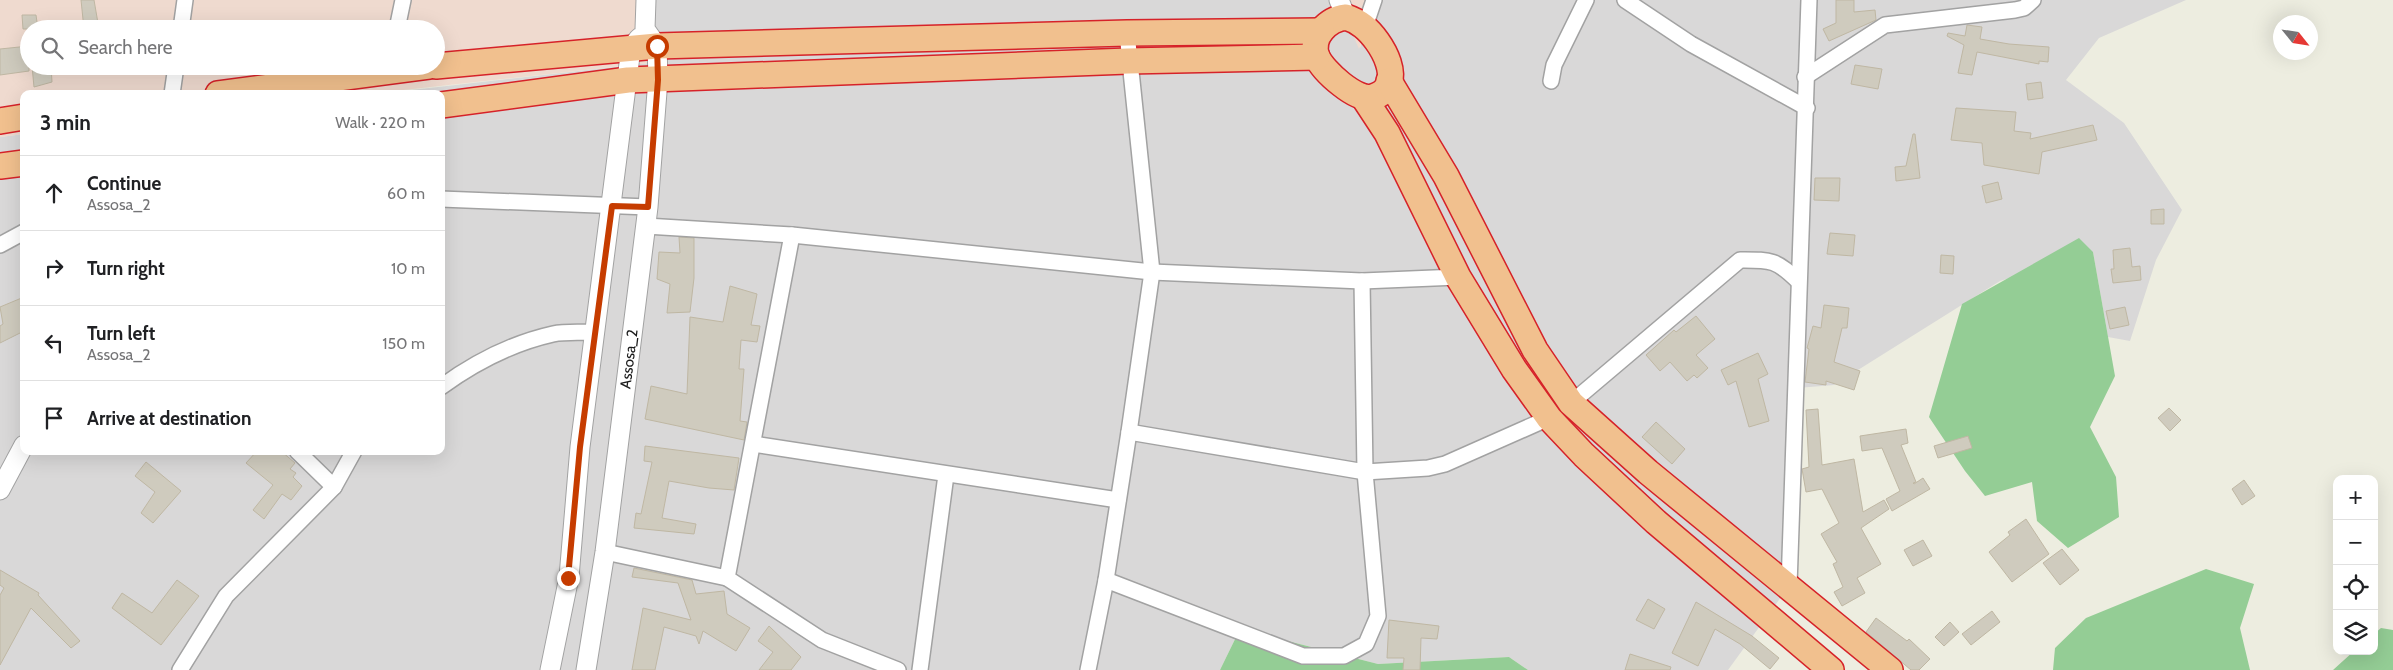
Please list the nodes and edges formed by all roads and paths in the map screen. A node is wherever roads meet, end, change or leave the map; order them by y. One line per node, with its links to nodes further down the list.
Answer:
1 (184, 0): 10 (street)
2 (403, 0): 11 (street)
3 (646, 0): 14 (street)
4 (1374, 0): 9 (street)
5 (1586, 0): 24 (street)
6 (1625, 0): 29 (street)
7 (1809, 0): 20 (street)
8 (2032, 0): 20 (street)
9 (1350, 15): 12 (highway); 23 (highway)
10 (182, 20)
11 (399, 20)
12 (1321, 31): 13 (highway); 15 (highway)
13 (1127, 33): 14 (highway); 16 (street)
14 (644, 41): 17 (highway); 21 (street); 22 (street, Assosa_2)
15 (1317, 57): 16 (highway); 27 (highway)
16 (1128, 61): 22 (highway); 41 (street)
17 (445, 65)
18 (175, 75): 25 (street)
19 (342, 75): 26 (highway)
20 (1806, 76): 29 (street)
21 (628, 80): 22 (highway); 28 (highway); 35 (street)
22 (658, 80): 36 (street, Assosa_2)
23 (1389, 81): 27 (highway); 47 (highway)
24 (1551, 81)
25 (173, 90)
26 (244, 90)
27 (1364, 98): 42 (highway)
28 (445, 104)
29 (1807, 108): 44 (street)
30 (20, 118): 31 (highway)
31 (0, 121)
32 (20, 164): 33 (highway)
33 (0, 166)
34 (445, 200): 35 (street)
35 (612, 206): 36 (street); 45 (street)
36 (648, 207): 37 (street, Assosa_2)
37 (646, 226): 39 (street); 61 (street, Assosa_2)
38 (20, 234): 40 (street)
39 (792, 235): 41 (street); 50 (street)
40 (0, 245)
41 (1152, 272): 43 (street); 49 (street)
42 (1458, 276): 43 (street); 48 (highway)
43 (1362, 281): 54 (street)
44 (1798, 281): 47 (street); 64 (street)
45 (596, 332): 46 (street); 66 (street)
46 (445, 384)
47 (1571, 403): 55 (highway)
48 (1548, 418): 54 (street); 59 (highway)
49 (1130, 432): 54 (street); 60 (street)
50 (753, 444): 56 (street); 62 (street)
51 (20, 452): 58 (street)
52 (301, 455): 57 (street)
53 (352, 455): 57 (street)
54 (1365, 472): 63 (street)
55 (1648, 472): 59 (highway); 64 (highway)
56 (946, 475): 60 (street); 69 (street)
57 (334, 487): 65 (street)
58 (0, 490)
59 (1628, 496): 71 (highway)
60 (1118, 500): 63 (street)
61 (605, 552): 62 (street); 67 (street, Assosa_2)
62 (727, 578): 68 (street)
63 (1106, 580): 70 (street)
64 (1789, 586): 72 (highway)
65 (180, 670)
66 (550, 670)
67 (586, 670)
68 (898, 670)
69 (920, 670)
70 (1088, 670)
71 (1831, 670)
72 (1890, 670)

